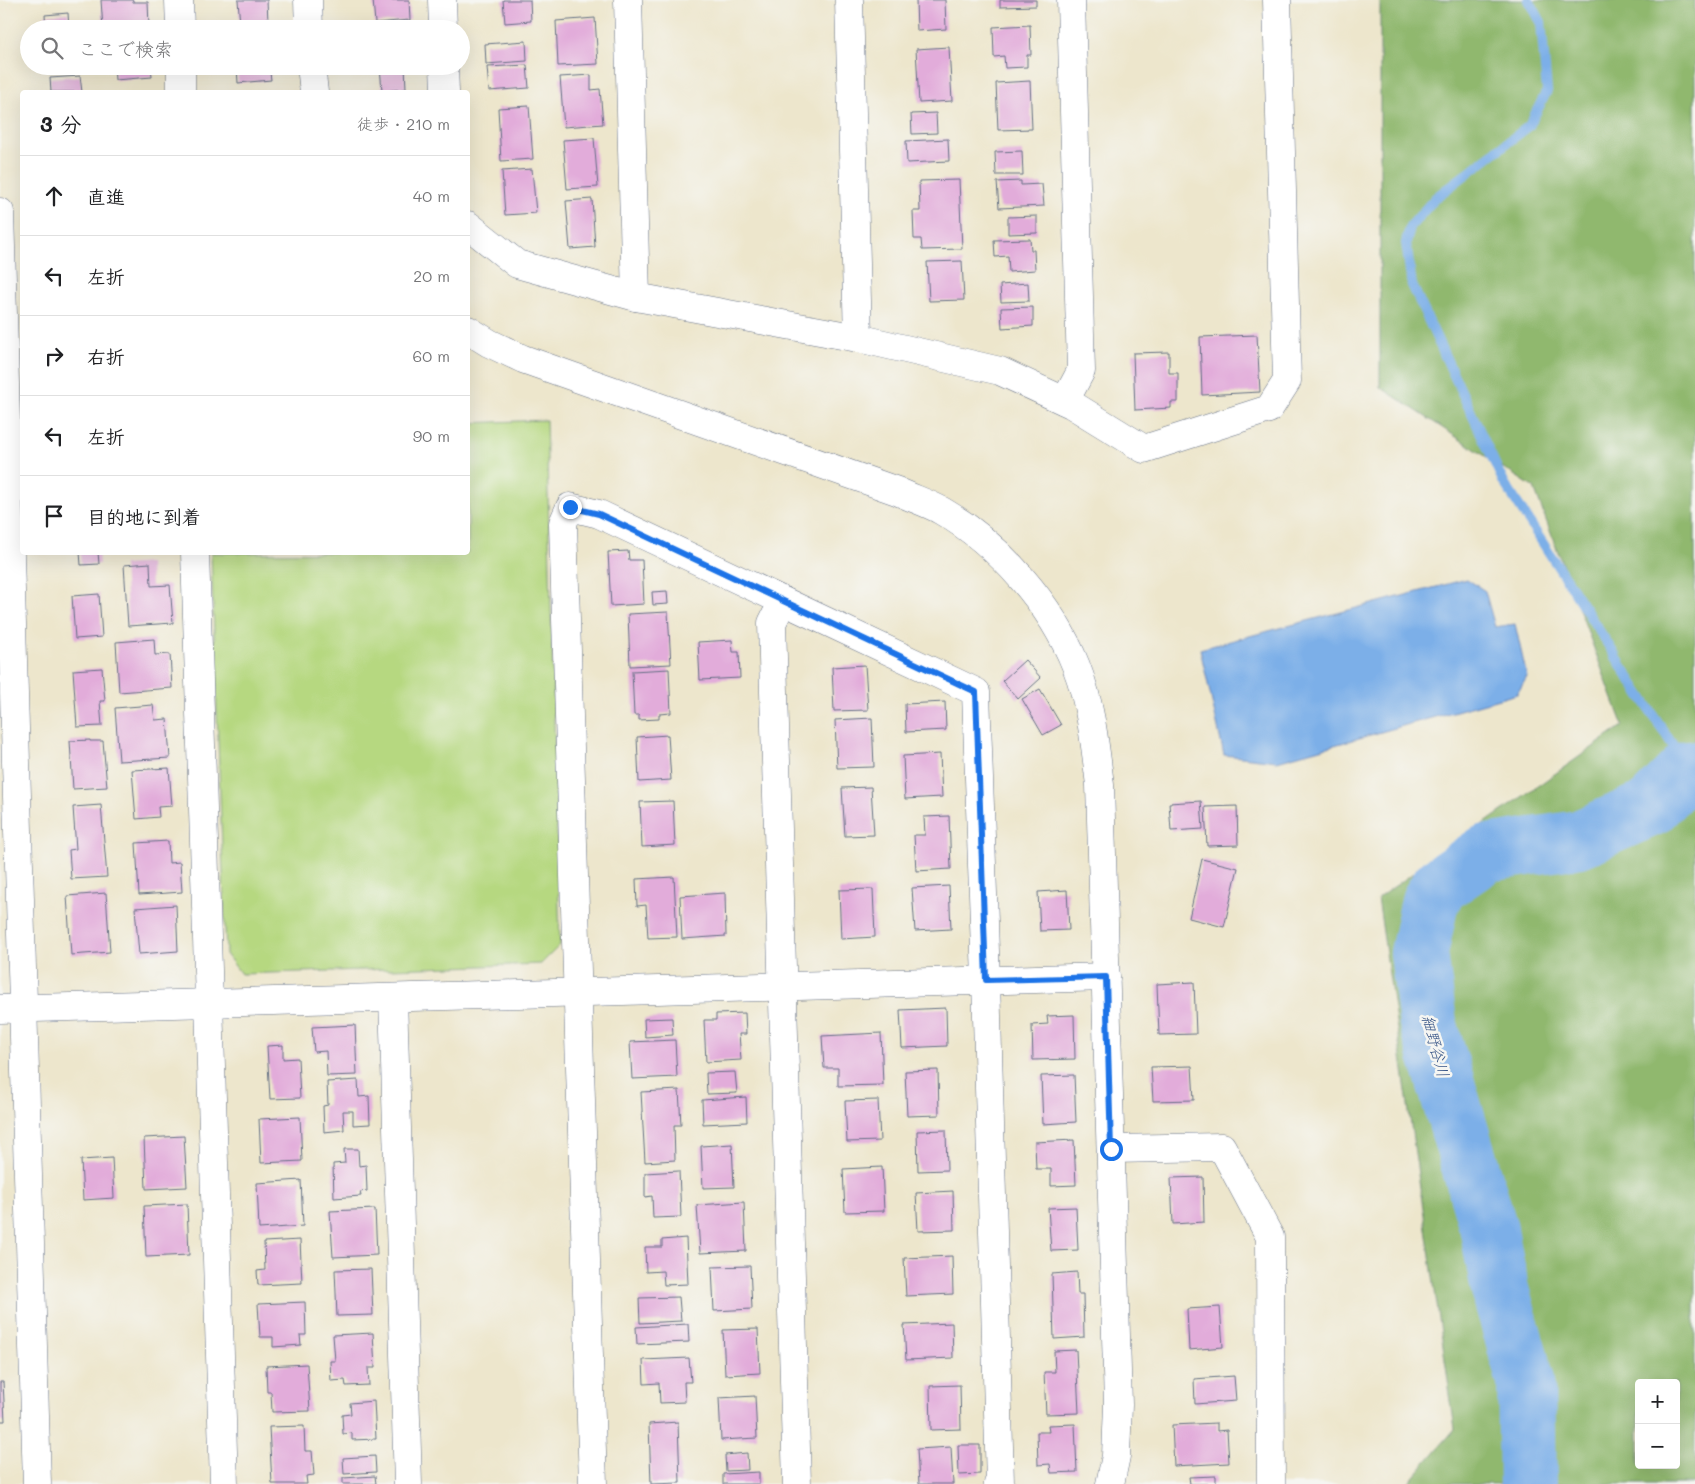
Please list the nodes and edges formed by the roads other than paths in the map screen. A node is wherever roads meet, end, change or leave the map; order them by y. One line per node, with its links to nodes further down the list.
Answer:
1 (179, 0): 8 (street)
2 (308, 0): 9 (street)
3 (442, 0): 10 (street)
4 (628, 0): 19 (street)
5 (849, 0): 21 (street)
6 (1071, 0): 22 (street)
7 (1277, 0): 22 (street)
8 (180, 20)
9 (309, 20)
10 (443, 20)
11 (181, 75): 14 (street)
12 (312, 75): 15 (street)
13 (444, 75): 16 (street)
14 (182, 90)
15 (314, 90)
16 (445, 90)
17 (0, 212): 23 (street)
18 (470, 227): 19 (street)
19 (636, 297): 21 (street)
20 (470, 331): 26 (street)
21 (858, 338): 22 (street)
22 (1065, 401)
23 (14, 405): 32 (street)
24 (195, 555): 31 (street)
25 (783, 601): 27 (street); 28 (street); 29 (street)
26 (1106, 977): 27 (street); 33 (street)
27 (986, 980): 28 (street); 39 (street)
28 (781, 986): 29 (street); 38 (street)
29 (578, 992): 30 (street); 37 (street)
30 (393, 998): 31 (street); 36 (street)
31 (209, 1004): 32 (street); 35 (street)
32 (12, 1009): 34 (street)
33 (1111, 1149): 40 (street); 41 (street)
34 (37, 1484)
35 (224, 1484)
36 (408, 1484)
37 (593, 1484)
38 (797, 1484)
39 (998, 1484)
40 (1110, 1484)
41 (1271, 1484)

